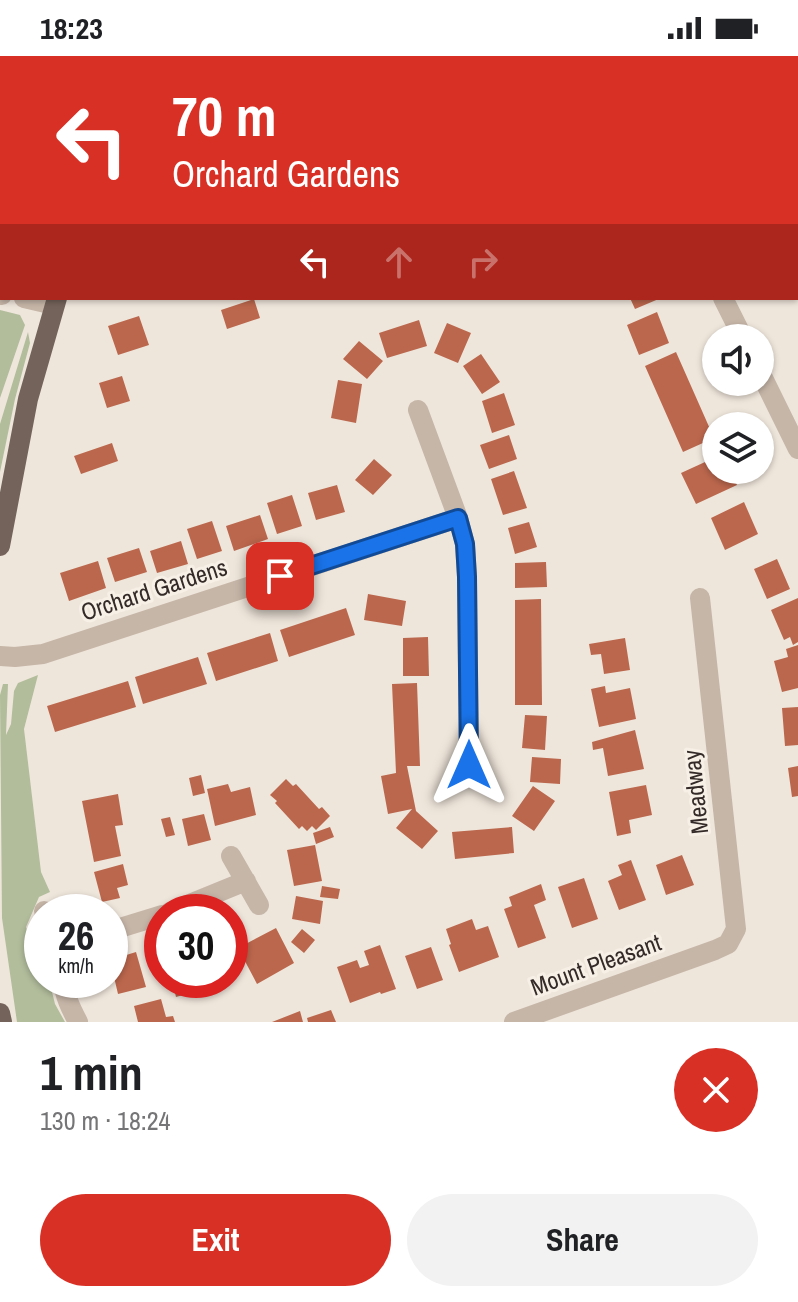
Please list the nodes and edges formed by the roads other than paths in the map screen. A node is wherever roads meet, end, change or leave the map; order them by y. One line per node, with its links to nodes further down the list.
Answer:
1 (724, 300): 3 (street)
2 (56, 301): 8 (main road)
3 (736, 324)
4 (772, 396): 6 (street)
5 (418, 410): 7 (street)
6 (798, 449)
7 (458, 518): 10 (street, Orchard Gardens); 11 (street)
8 (0, 546)
9 (700, 598): 16 (street, Meadway)
10 (0, 656)
11 (469, 765)
12 (231, 856): 13 (street)
13 (246, 881): 14 (street); 15 (street)
14 (214, 894)
15 (259, 905)
16 (695, 957): 21 (street, Mount Pleasant)
17 (67, 998): 20 (street)
18 (0, 1013): 19 (main road)
19 (2, 1022)
20 (78, 1022)
21 (514, 1022)

